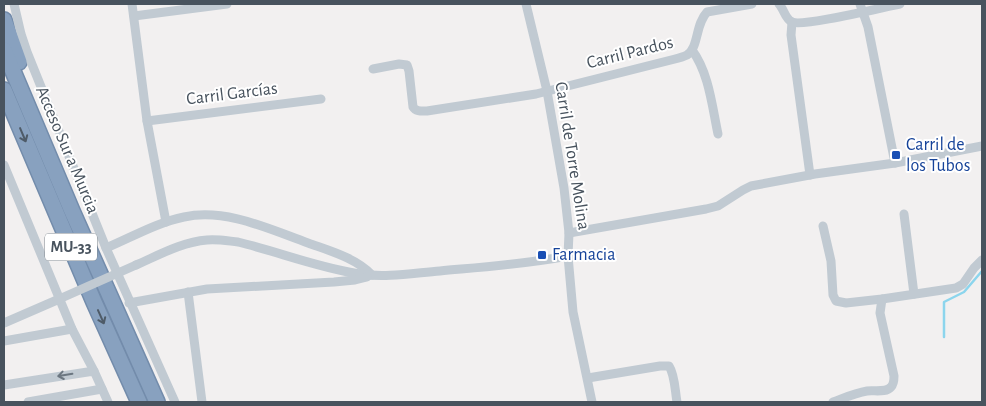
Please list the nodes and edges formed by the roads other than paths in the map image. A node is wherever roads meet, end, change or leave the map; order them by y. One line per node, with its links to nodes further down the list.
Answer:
1 (14, 4): 30 (street)
2 (132, 4): 10 (street)
3 (227, 4): 10 (street)
4 (526, 4): 17 (street, Carril de Torre Molina)
5 (752, 4): 8 (street, Carril Pardos)
6 (779, 4): 12 (street)
7 (900, 4): 9 (street)
8 (707, 8): 14 (street, Carril Pardos)
9 (862, 8): 12 (street); 22 (street)
10 (134, 16): 19 (street)
11 (4, 20): 25 (highway)
12 (792, 22): 24 (street)
13 (4, 50): 25 (highway, Acceso Sur a Murcia / MU-33)
14 (692, 50): 17 (street, Carril Pardos); 20 (street)
15 (373, 69): 17 (street, Carril Pardos)
16 (4, 90): 50 (highway, Acceso Sur a Murcia / MU-33, one-way to 50)
17 (547, 91): 29 (street, Carril de Torre Molina)
18 (321, 99): 19 (street, Carril Garcías)
19 (147, 122): 27 (street)
20 (718, 134)
21 (982, 146): 22 (street)
22 (895, 164): 24 (street)
23 (4, 165): 42 (street)
24 (810, 175): 29 (street)
25 (72, 211): 51 (highway, Acceso Sur a Murcia / MU-33)
26 (904, 214): 38 (street)
27 (166, 222): 30 (street); 33 (street)
28 (823, 226): 39 (street)
29 (569, 233): 31 (street, Carril de Torre Molina)
30 (106, 248): 40 (street)
31 (568, 256): 35 (street); 45 (street, Carril de Torre Molina)
32 (982, 260): 38 (street)
33 (355, 262): 34 (street); 35 (street)
34 (348, 272): 35 (street); 36 (street); 41 (street, bridge)
35 (372, 275): 36 (street)
36 (342, 281): 37 (street)
37 (188, 292): 40 (street); 53 (street)
38 (914, 294): 39 (street)
39 (882, 299): 56 (street)
40 (130, 302): 52 (street)
41 (4, 323)
42 (72, 329): 43 (street); 44 (street)
43 (4, 341)
44 (94, 371): 46 (street, one-way to 46); 47 (street)
45 (588, 378): 54 (street, Carril de Torre Molina); 55 (street)
46 (4, 385)
47 (102, 389): 48 (street); 49 (street)
48 (28, 402)
49 (108, 402)
50 (139, 402)
51 (157, 402)
52 (175, 402)
53 (202, 402)
54 (592, 402)
55 (677, 402)
56 (833, 402)

